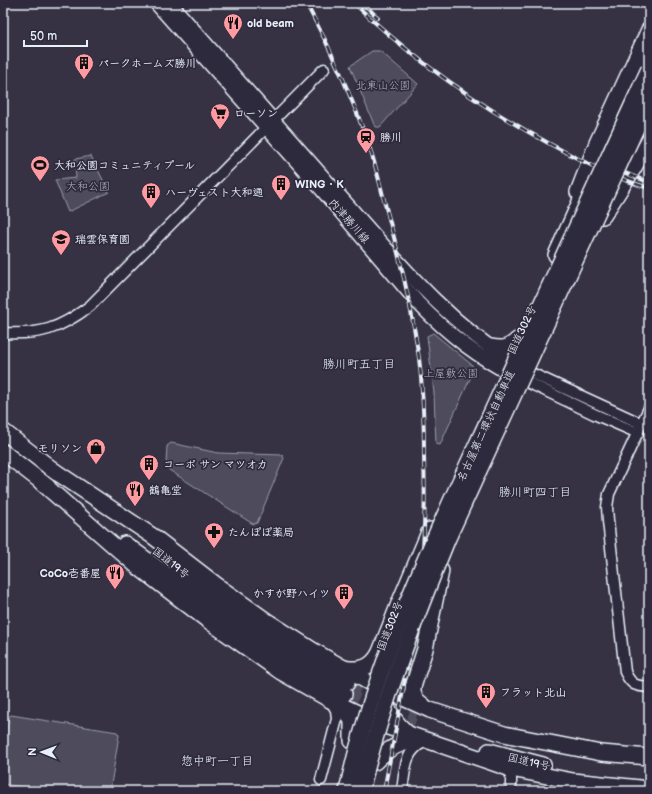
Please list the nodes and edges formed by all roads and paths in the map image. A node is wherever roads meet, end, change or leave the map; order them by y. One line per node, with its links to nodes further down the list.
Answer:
1 (156, 3): 9 (main road, 内津勝川線)
2 (170, 3): 9 (main road, 内津勝川線)
3 (649, 30): 12 (highway)
4 (649, 52): 12 (highway, 国道302号)
5 (324, 69): 9 (street)
6 (649, 69): 46 (highway, 名古屋第二環状自動車道, bridge)
7 (649, 100): 47 (highway, 名古屋第二環状自動車道, bridge)
8 (649, 115): 11 (highway, 国道302号)
9 (270, 124): 13 (street); 15 (main road, 内津勝川線); 16 (main road, 内津勝川線)
10 (649, 141): 11 (highway)
11 (603, 216): 17 (highway, 国道302号)
12 (572, 218): 14 (highway, 国道302号)
13 (3, 333)
14 (517, 340): 15 (highway); 16 (highway, 国道302号)
15 (490, 347): 16 (main road, 内津勝川線)
16 (506, 365): 17 (main road, 内津勝川線); 25 (highway, 国道302号)
17 (529, 378): 19 (street); 24 (highway, 国道302号)
18 (649, 408): 19 (street)
19 (640, 429): 27 (street)
20 (3, 432): 22 (highway, 国道19号)
21 (3, 452): 23 (highway, 国道19号)
22 (50, 468): 26 (highway); 28 (highway, 国道19号)
23 (41, 482): 28 (highway, 国道19号); 30 (highway)
24 (441, 571): 29 (highway, 国道302号); 32 (highway)
25 (379, 654): 26 (highway); 29 (highway, 国道302号)
26 (344, 668): 29 (highway)
27 (649, 686)
28 (345, 695): 29 (highway); 30 (highway); 34 (highway)
29 (375, 697): 31 (highway, 国道302号); 32 (highway); 33 (highway); 33 (highway); 34 (highway, 国道302号)
30 (330, 700): 41 (street)
31 (389, 711): 32 (highway); 33 (highway, 国道302号)
32 (417, 721): 33 (highway); 35 (highway); 36 (highway); 38 (highway, 国道19号); 40 (highway, 国道19号)
33 (385, 726): 37 (highway, 国道302号)
34 (352, 741): 45 (highway, 国道302号)
35 (426, 741): 37 (highway); 39 (highway); 49 (street)
36 (649, 757)
37 (375, 762): 48 (highway, 国道302号)
38 (649, 767)
39 (511, 769): 42 (street); 43 (highway)
40 (649, 779)
41 (321, 780)
42 (511, 785)
43 (572, 786): 44 (highway)
44 (649, 789)
45 (340, 791)
46 (347, 791)
47 (361, 791)
48 (368, 791)
49 (402, 791)

